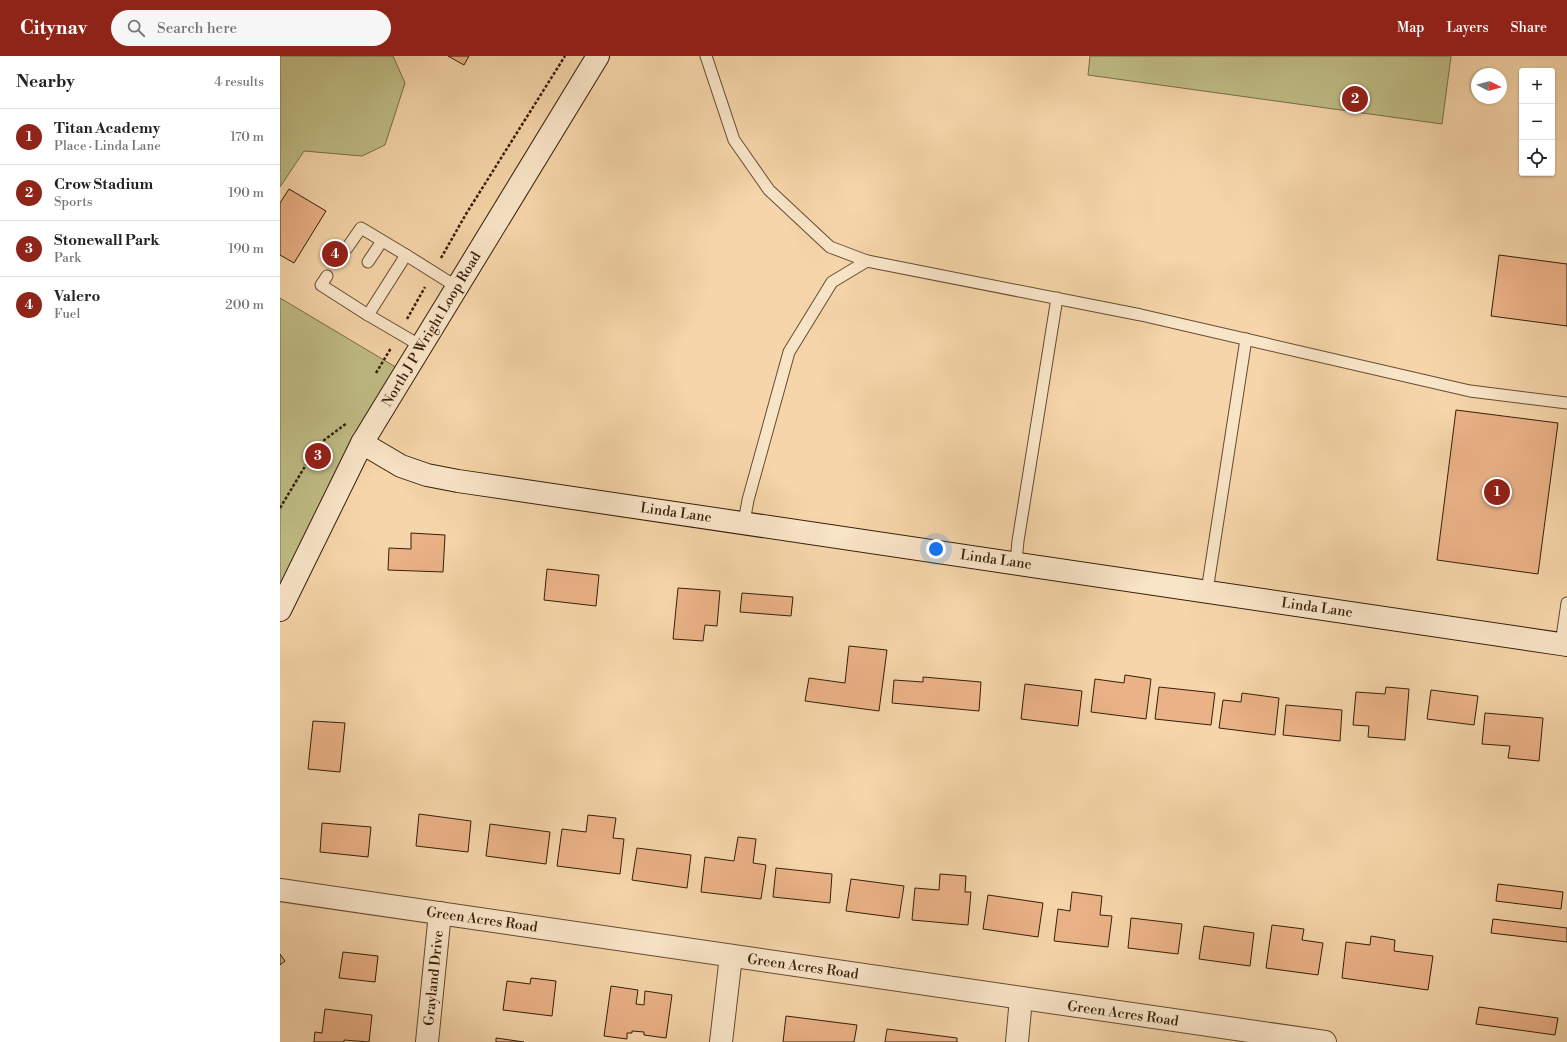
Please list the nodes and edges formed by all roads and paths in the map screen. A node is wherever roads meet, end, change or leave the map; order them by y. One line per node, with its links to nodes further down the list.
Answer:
1 (598, 56): 9 (street, North J P Wright Loop Road)
2 (706, 56): 6 (lane)
3 (382, 241): 4 (lane); 5 (lane); 7 (lane)
4 (347, 248)
5 (406, 255): 9 (lane); 11 (lane)
6 (867, 260): 10 (lane); 16 (lane)
7 (368, 262)
8 (327, 276): 11 (lane)
9 (457, 287): 13 (street, North J P Wright Loop Road)
10 (1057, 298): 12 (lane); 17 (lane)
11 (368, 315): 13 (lane)
12 (1246, 339): 14 (lane); 18 (lane)
13 (421, 346): 15 (street, North J P Wright Loop Road)
14 (1567, 403)
15 (362, 442): 16 (street, Linda Lane); 20 (street, North J P Wright Loop Road)
16 (744, 522): 17 (street, Linda Lane)
17 (1016, 562): 18 (street, Linda Lane)
18 (1208, 591): 21 (street, Linda Lane)
19 (1567, 603): 21 (lane)
20 (280, 610)
21 (1564, 644)
22 (280, 890): 23 (street, Green Acres Road)
23 (440, 913): 24 (street, Green Acres Road); 27 (street, Grayland Drive)
24 (731, 956): 25 (street, Green Acres Road); 28 (street)
25 (1022, 998): 26 (street, Green Acres Road); 29 (street)
26 (1314, 1041)
27 (427, 1042)
28 (721, 1042)
29 (1017, 1042)

